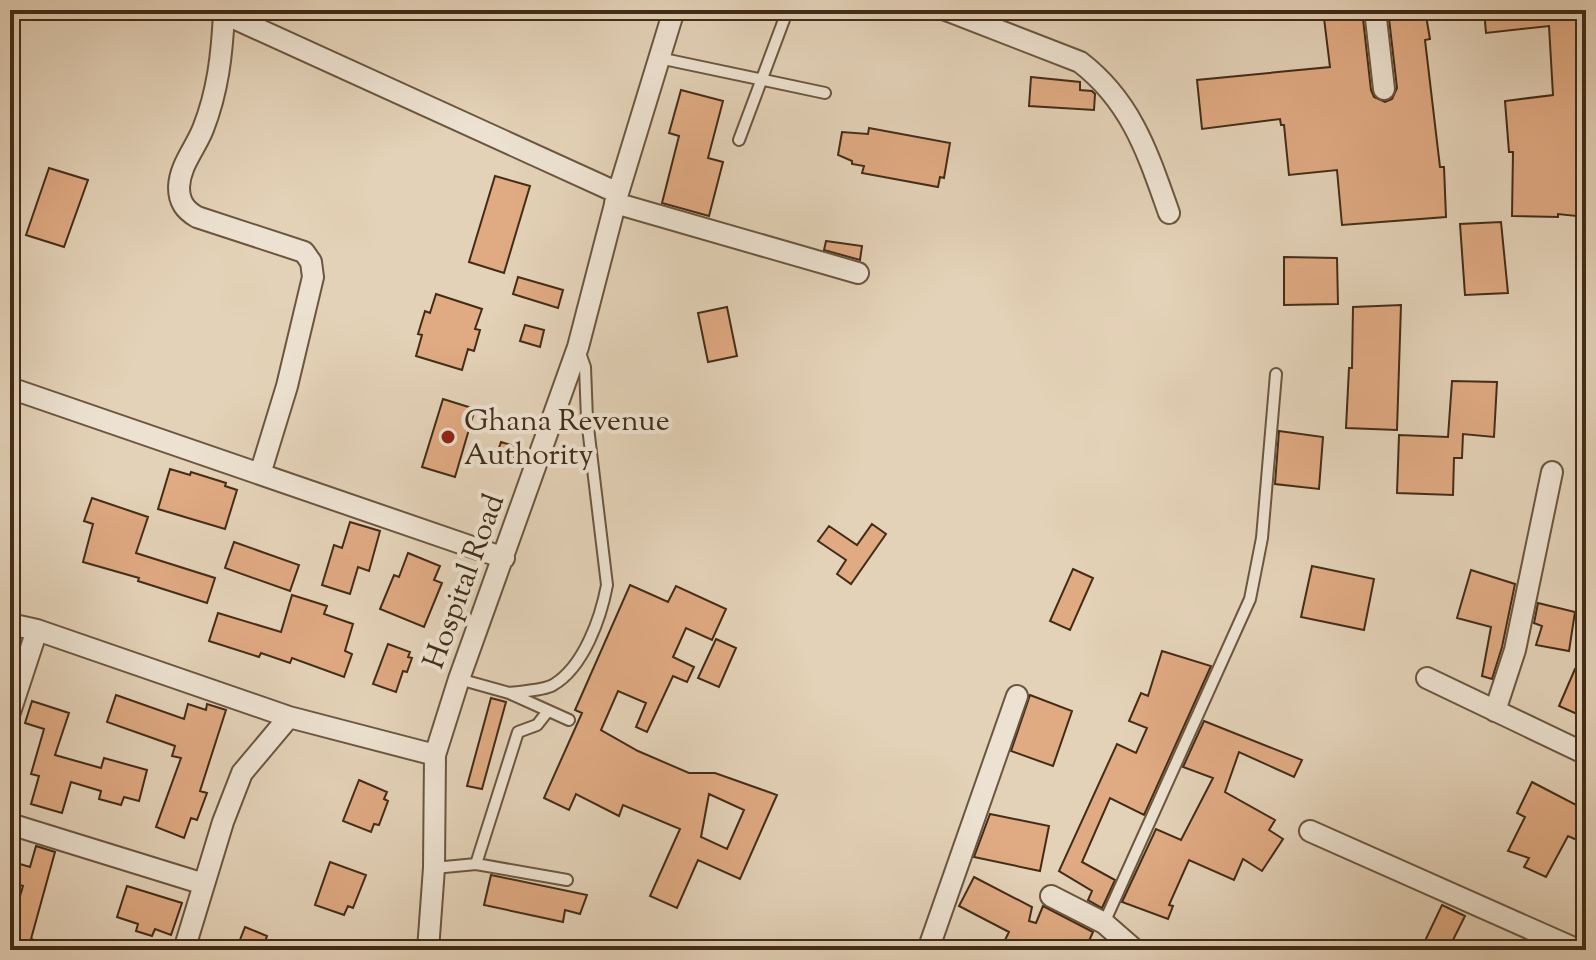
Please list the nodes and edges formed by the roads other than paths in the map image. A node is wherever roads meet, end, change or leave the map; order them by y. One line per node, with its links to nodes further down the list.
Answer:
1 (674, 10): 6 (street, Hospital Road)
2 (946, 10): 12 (street)
3 (1375, 10): 8 (street)
4 (220, 12): 11 (street); 18 (street)
5 (785, 17): 7 (lane)
6 (659, 58): 7 (lane); 11 (street, Hospital Road)
7 (761, 80): 9 (lane); 10 (lane)
8 (1384, 89)
9 (825, 93)
10 (739, 140)
11 (617, 198): 13 (street); 14 (street, Hospital Road)
12 (1169, 213)
13 (858, 273)
14 (578, 347): 19 (street, Hospital Road); 24 (lane)
15 (1276, 374): 40 (lane)
16 (10, 388): 18 (street)
17 (1552, 472): 27 (street)
18 (260, 474): 19 (street)
19 (504, 558): 23 (street, Hospital Road)
20 (10, 624): 21 (street)
21 (37, 630): 28 (street); 29 (street)
22 (1427, 678): 27 (street)
23 (459, 679): 24 (lane); 32 (street, Hospital Road)
24 (509, 693): 26 (lane)
25 (1017, 696): 43 (street)
26 (548, 711): 30 (lane); 35 (lane)
27 (1495, 711): 31 (street)
28 (10, 712)
29 (289, 717): 32 (street); 38 (street)
30 (569, 720)
31 (1586, 754)
32 (435, 755): 36 (street, Hospital Road)
33 (10, 824): 38 (street)
34 (1310, 831): 45 (street)
35 (476, 864): 36 (lane); 37 (lane)
36 (434, 868): 42 (street, Hospital Road)
37 (567, 880)
38 (204, 884): 41 (street)
39 (1051, 896): 40 (street)
40 (1104, 923): 44 (street)
41 (184, 950)
42 (428, 950)
43 (928, 950)
44 (1135, 950)
45 (1578, 950)

